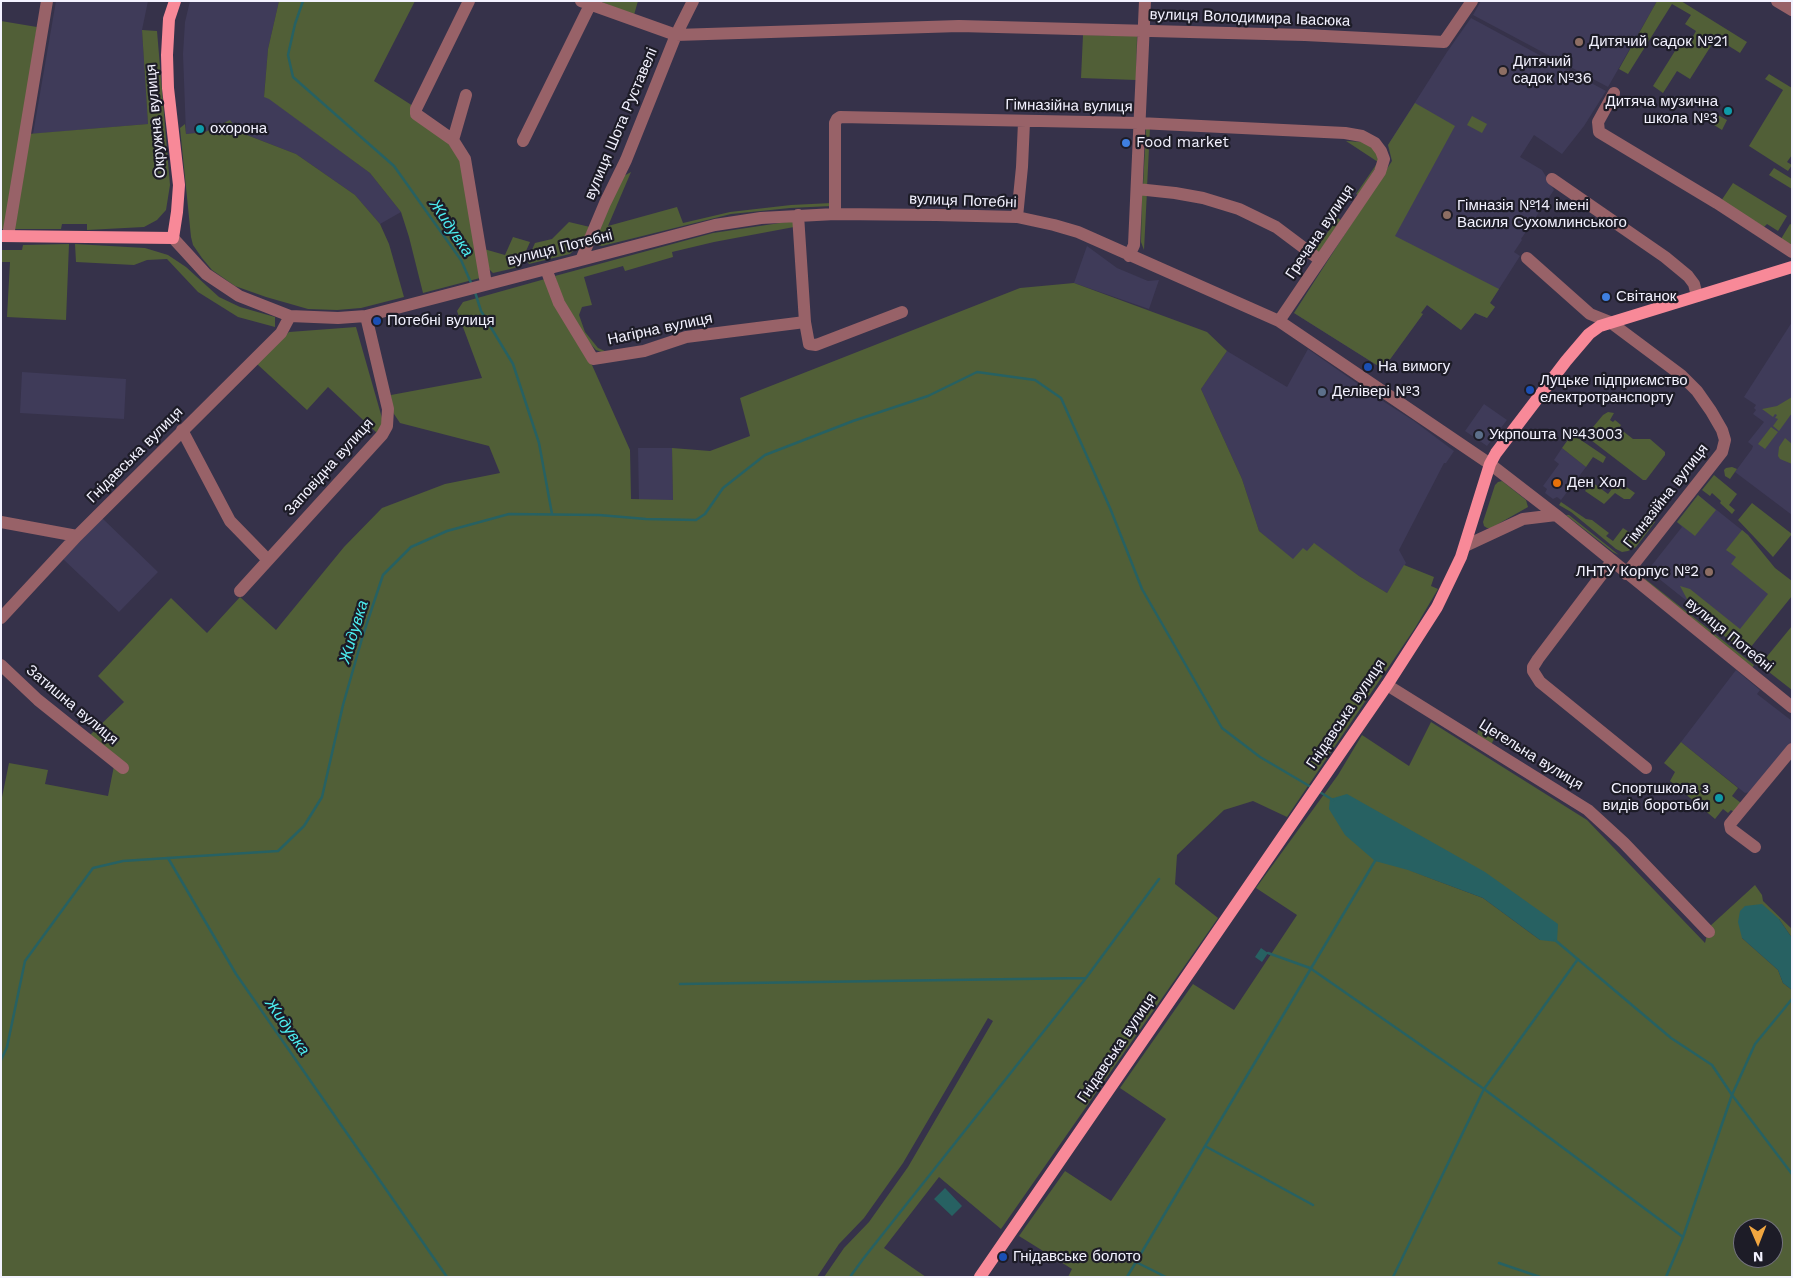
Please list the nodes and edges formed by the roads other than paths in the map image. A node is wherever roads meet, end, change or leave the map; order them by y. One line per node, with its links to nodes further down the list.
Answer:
1 (47, 1): 24 (street)
2 (175, 1): 25 (main road, Окружна вулиця)
3 (469, 1): 16 (street)
4 (693, 1): 11 (street, вулиця Шота Руставелі)
5 (1145, 1): 10 (street)
6 (1472, 1): 10 (street, вулиця Володимира Івасюка)
7 (1777, 1): 9 (street)
8 (588, 3): 11 (street, вулиця Володимира Івасюка); 17 (street)
9 (1792, 10)
10 (1144, 31): 11 (street, вулиця Володимира Івасюка); 15 (street)
11 (676, 35): 29 (street, вулиця Шота Руставелі)
12 (1614, 92): 26 (street)
13 (466, 95): 16 (street)
14 (1024, 122): 15 (street, Гімназійна вулиця); 21 (street, Гімназійна вулиця); 23 (street)
15 (1139, 123): 18 (street, Гімназійна вулиця); 20 (street)
16 (453, 140): 33 (street)
17 (523, 142)
18 (1384, 159): 30 (street, Гречана вулиця)
19 (1552, 179): 34 (street)
20 (1137, 188): 27 (street); 30 (street)
21 (835, 214): 22 (street, вулиця Потебні); 23 (street, вулиця Потебні)
22 (798, 216): 29 (street, вулиця Потебні); 39 (street)
23 (1017, 217): 27 (street, вулиця Потебні)
24 (5, 236): 25 (main road)
25 (173, 238): 36 (street, вулиця Потебні)
26 (1792, 252)
27 (1129, 256): 38 (street, вулиця Потебні)
28 (1527, 258): 40 (street, Гімназійна вулиця)
29 (581, 260): 32 (street, вулиця Потебні)
30 (1320, 260): 38 (street, Гречана вулиця)
31 (1792, 267): 34 (main road, Гнідавська вулиця)
32 (546, 269): 33 (street, вулиця Потебні); 39 (street, Нагірна вулиця)
33 (483, 285): 37 (street, вулиця Потебні)
34 (1697, 296): 40 (main road, Гнідавська вулиця)
35 (902, 312): 39 (street)
36 (290, 316): 37 (street, вулиця Потебні); 41 (street, Гнідавська вулиця)
37 (366, 316): 47 (street, Заповідна вулиця)
38 (1279, 321): 42 (street, вулиця Потебні)
39 (805, 322)
40 (1610, 322): 42 (main road, Гнідавська вулиця); 49 (street, Гімназійна вулиця)
41 (182, 430): 45 (street, Гнідавська вулиця); 47 (street)
42 (1490, 464): 43 (street, вулиця Потебні); 46 (main road, Гнідавська вулиця)
43 (1556, 516): 46 (street); 48 (street, вулиця Потебні)
44 (1, 522): 45 (street)
45 (77, 536): 51 (street, Гнідавська вулиця)
46 (1465, 546): 53 (main road, Гнідавська вулиця)
47 (267, 558): 50 (street, Заповідна вулиця)
48 (1612, 562): 49 (street, вулиця Потебні); 57 (street)
49 (1626, 574): 54 (street, вулиця Потебні)
50 (240, 591)
51 (1, 618)
52 (1, 665): 56 (street, Затишна вулиця)
53 (1387, 685): 59 (street, Цегельна вулиця); 60 (main road, Гнідавська вулиця)
54 (1792, 707)
55 (1792, 749): 58 (street)
56 (123, 768)
57 (1646, 768)
58 (1755, 847)
59 (1709, 932)
60 (980, 1277)

